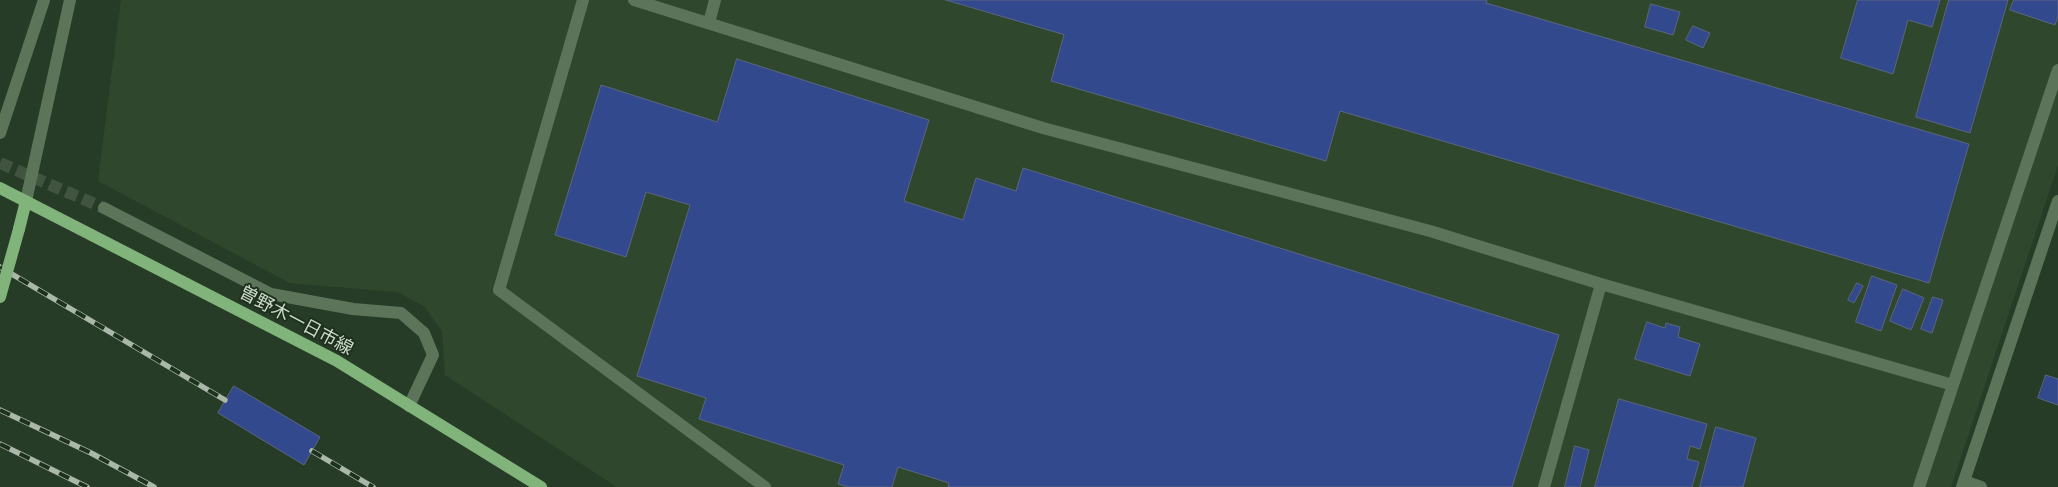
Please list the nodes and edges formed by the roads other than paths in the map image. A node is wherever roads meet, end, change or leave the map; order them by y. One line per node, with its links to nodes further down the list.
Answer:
1 (44, 0): 8 (street)
2 (70, 0): 10 (street)
3 (583, 0): 19 (street)
4 (634, 0): 6 (street)
5 (715, 0): 6 (street)
6 (708, 23): 13 (street)
7 (2058, 70): 15 (street)
8 (0, 132)
9 (0, 188): 10 (main road, 曽野木一日市線)
10 (26, 201): 14 (main road, bridge); 16 (main road, 曽野木一日市線)
11 (2058, 201): 17 (street)
12 (104, 208): 16 (street)
13 (1601, 284): 15 (street); 20 (street)
14 (0, 297)
15 (1953, 385): 21 (street)
16 (410, 406): 18 (main road, 曽野木一日市線)
17 (1963, 484): 22 (street)
18 (541, 487)
19 (765, 487)
20 (1544, 487)
21 (1919, 487)
22 (1981, 487)

